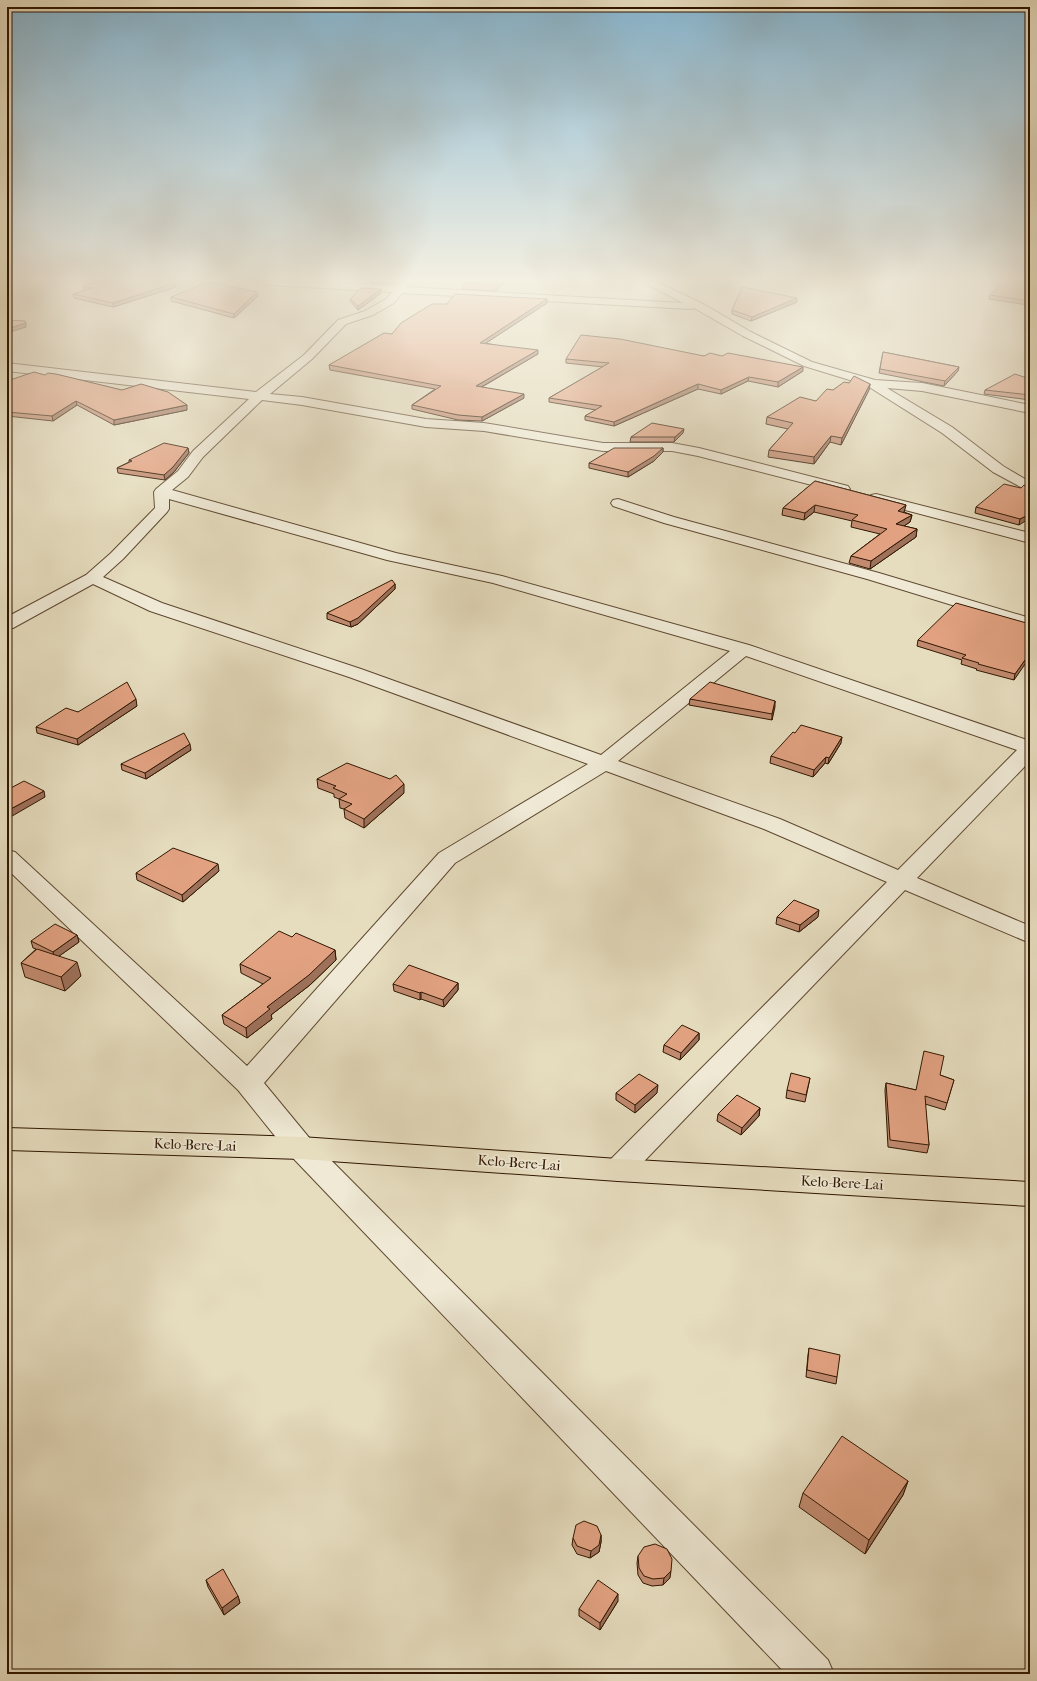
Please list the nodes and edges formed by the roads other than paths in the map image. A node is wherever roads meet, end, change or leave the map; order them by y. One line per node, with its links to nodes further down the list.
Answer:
1 (304, 360): 5 (street)
2 (801, 360): 4 (street)
3 (7, 367): 5 (street)
4 (870, 382): 6 (street); 7 (street)
5 (259, 396): 8 (street); 10 (street)
6 (1030, 409)
7 (1030, 488)
8 (161, 492): 11 (street); 14 (street)
9 (618, 503): 13 (street)
10 (1030, 538)
11 (92, 578): 12 (street); 16 (street)
12 (7, 624)
13 (1030, 624)
14 (743, 649): 15 (street); 16 (street)
15 (1030, 749): 18 (street)
16 (604, 763): 18 (street); 20 (street)
17 (7, 857): 20 (street)
18 (903, 880): 19 (street); 23 (street)
19 (1030, 935)
20 (248, 1083): 22 (street)
21 (7, 1139): 22 (main road, Kelo-Bere-Lai)
22 (302, 1148): 23 (main road, Kelo-Bere-Lai); 25 (street)
23 (618, 1170): 24 (main road, Kelo-Bere-Lai)
24 (1030, 1194)
25 (814, 1674)

